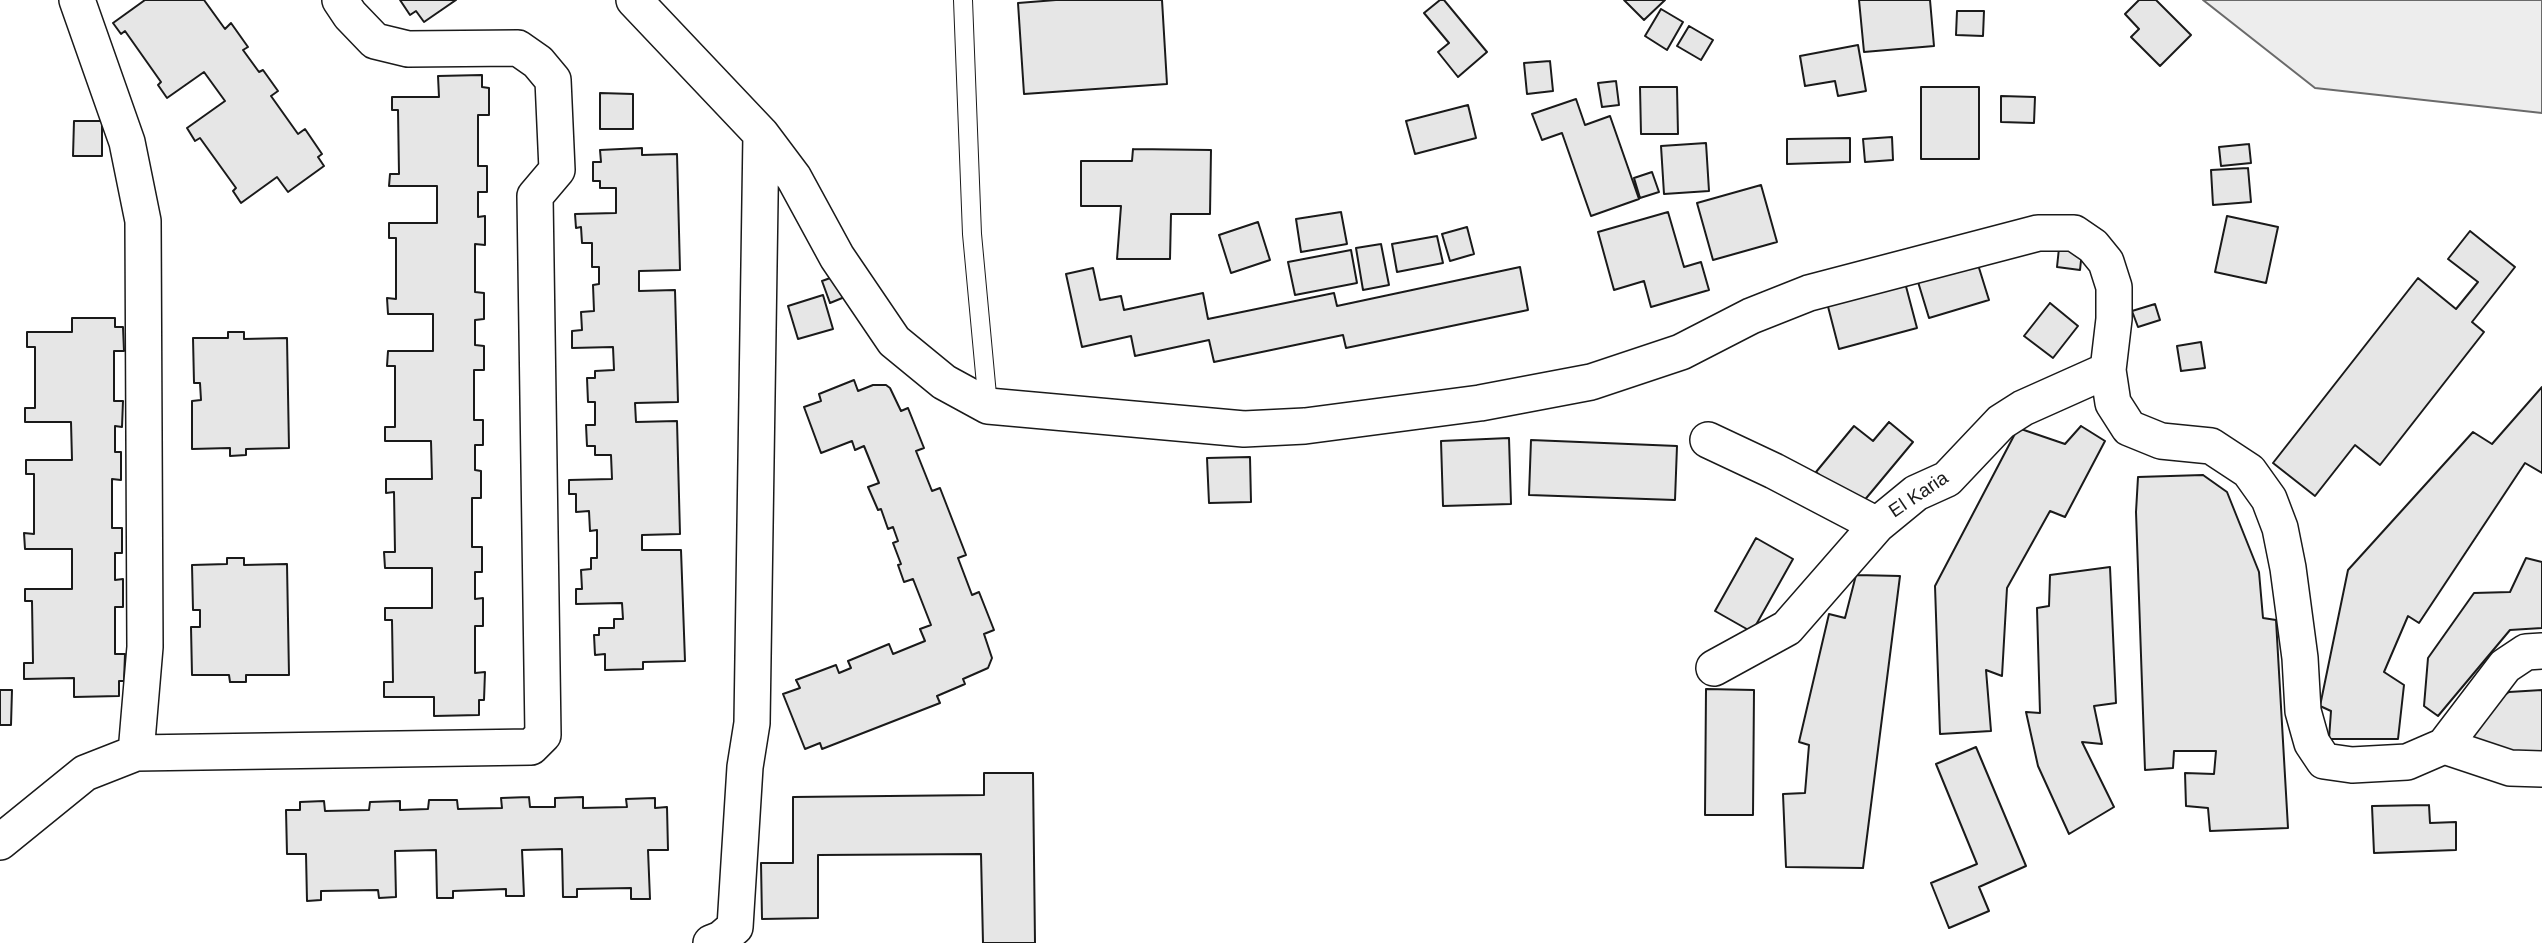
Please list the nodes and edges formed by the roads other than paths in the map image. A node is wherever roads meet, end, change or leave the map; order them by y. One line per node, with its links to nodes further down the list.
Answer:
1 (77, 0): 15 (street)
2 (340, 0): 15 (street)
3 (634, 0): 5 (street)
4 (963, 0): 9 (lane)
5 (761, 134): 6 (street); 7 (street)
6 (794, 178): 7 (street); 9 (street)
7 (759, 204): 18 (street)
8 (2108, 370): 9 (street); 11 (street, El Karia); 14 (street)
9 (988, 406)
10 (1707, 440): 11 (street)
11 (1877, 525): 13 (street, El Karia)
12 (2542, 650): 14 (street)
13 (1714, 668)
14 (2444, 746): 16 (street)
15 (136, 753): 17 (street)
16 (2542, 769)
17 (0, 842)
18 (711, 943)

